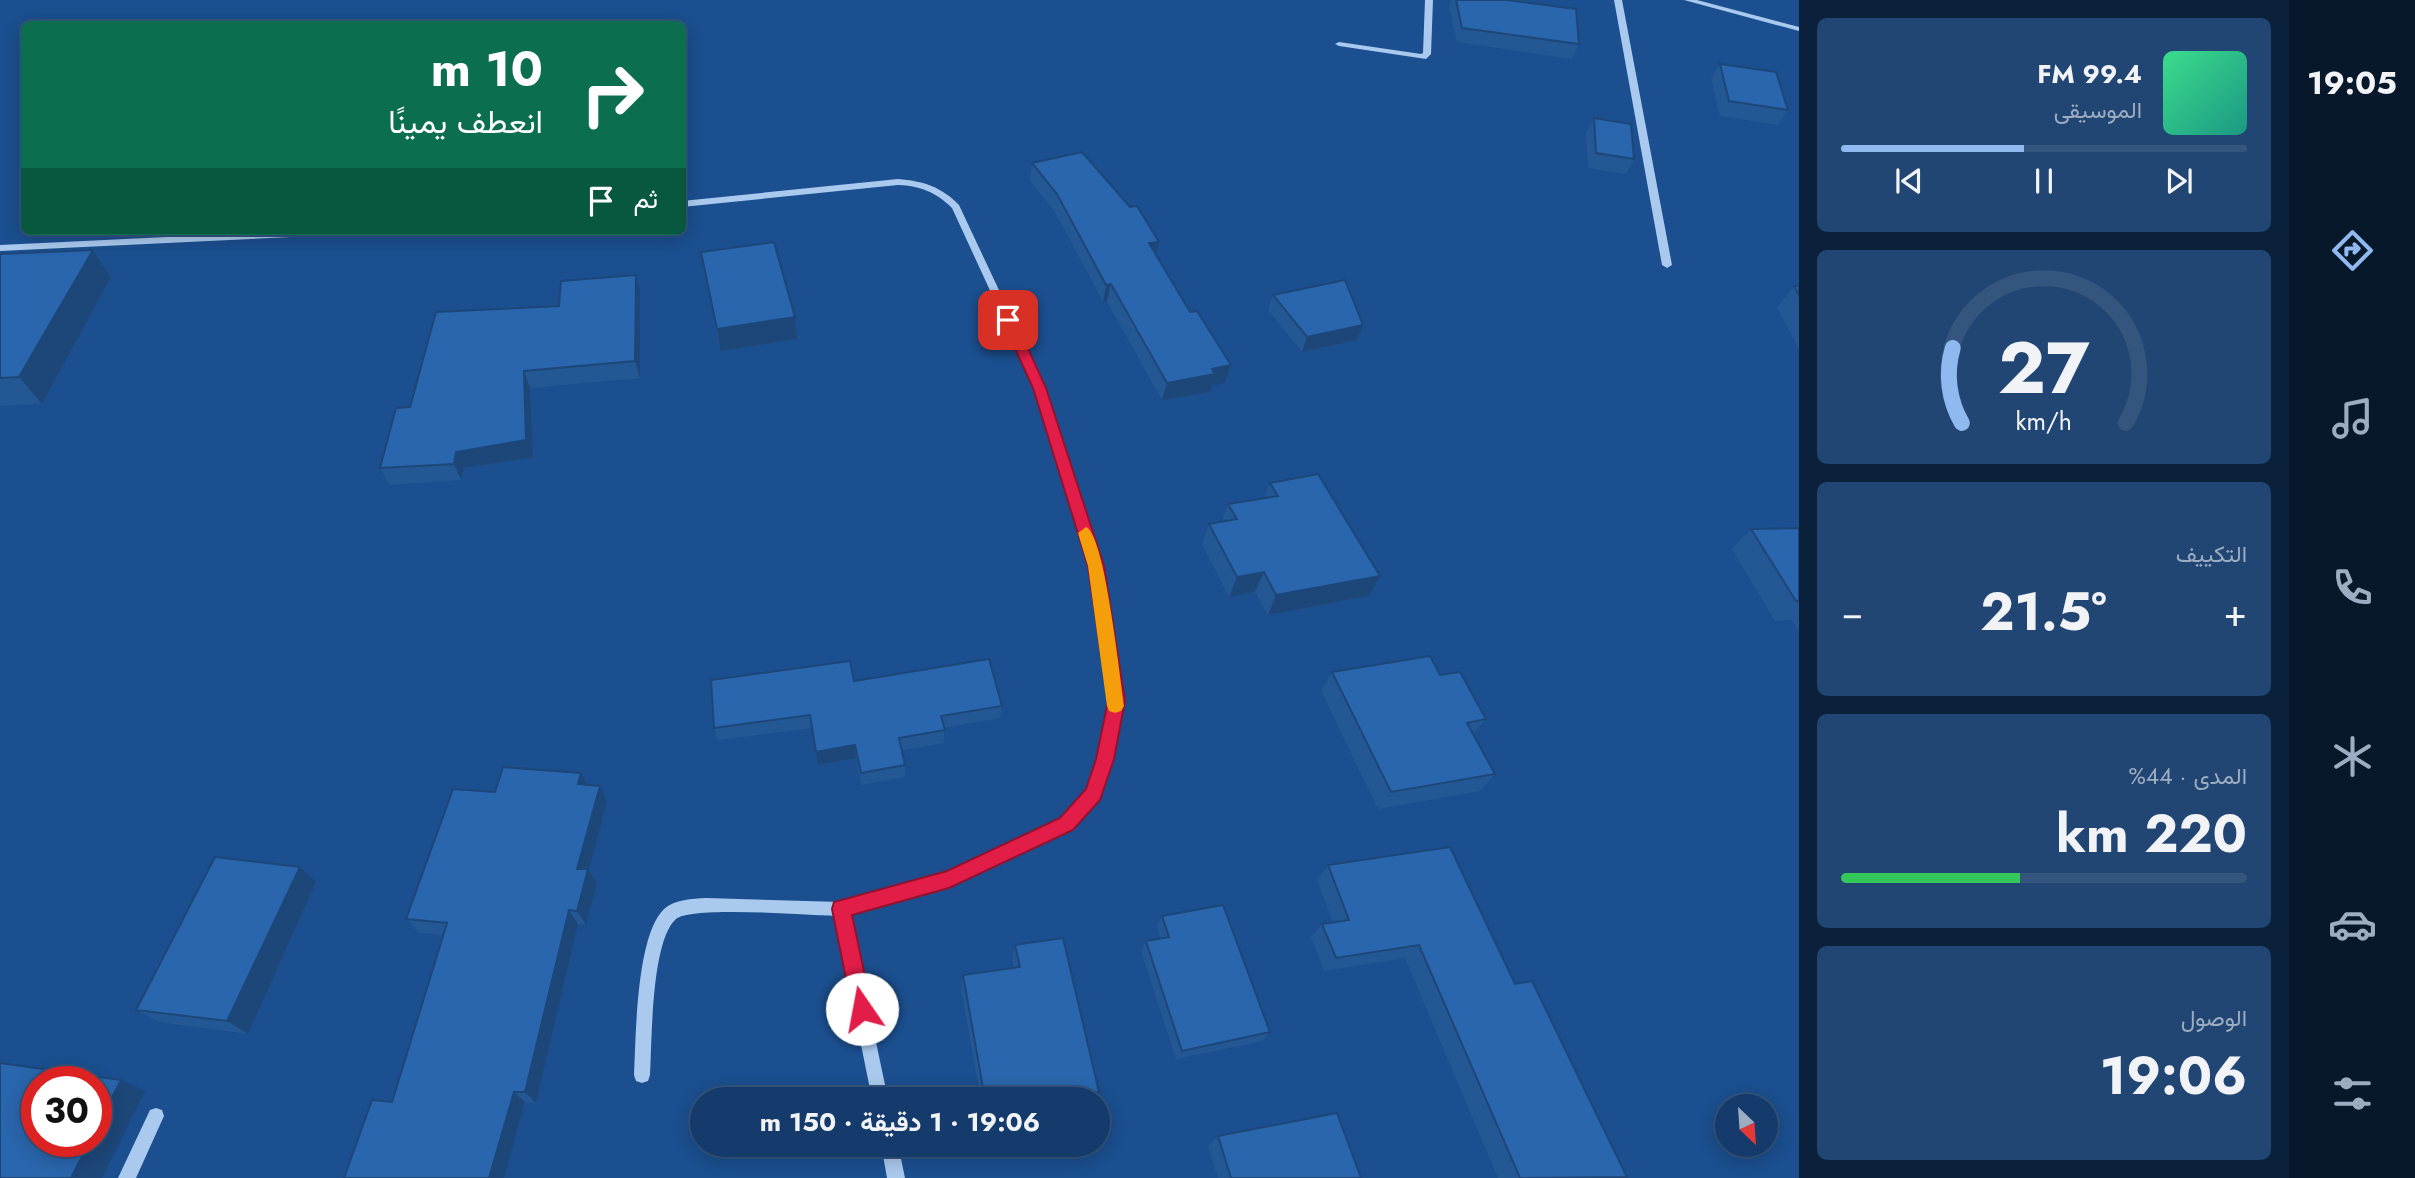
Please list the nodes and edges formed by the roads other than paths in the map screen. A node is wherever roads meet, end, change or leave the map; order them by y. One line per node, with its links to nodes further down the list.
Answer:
1 (1429, 0): 5 (street)
2 (1618, 0): 9 (street)
3 (1688, 0): 4 (street)
4 (1799, 29)
5 (1339, 44)
6 (686, 204): 10 (street)
7 (271, 235): 8 (street)
8 (0, 248)
9 (1667, 265)
10 (841, 909): 11 (street); 12 (street)
11 (642, 1075)
12 (878, 1087)
13 (156, 1116): 15 (street)
14 (892, 1157): 16 (street)
15 (127, 1178)
16 (896, 1178)

